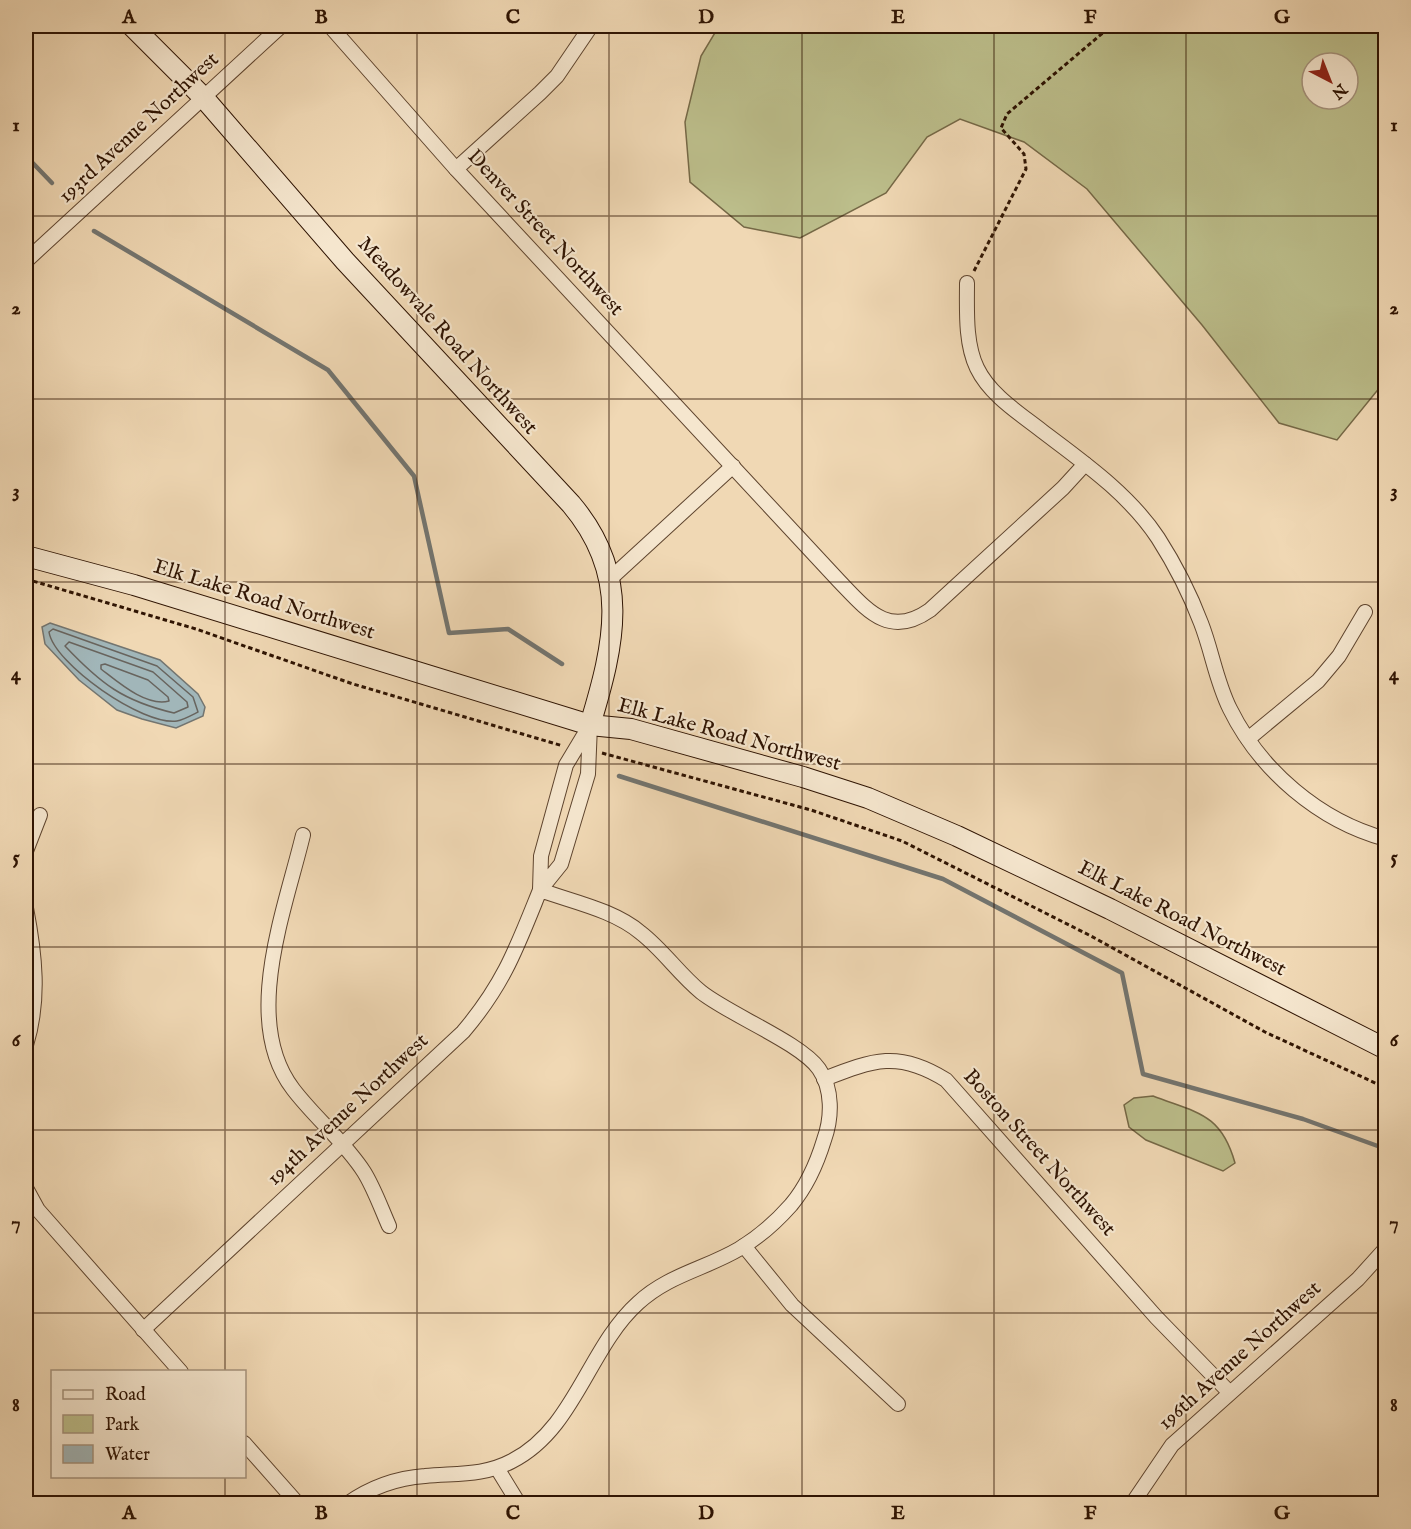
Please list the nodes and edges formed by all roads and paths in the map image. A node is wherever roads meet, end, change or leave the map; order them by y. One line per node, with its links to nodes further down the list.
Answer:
1 (132, 26): 6 (street, Meadowvale Road Northwest)
2 (282, 26): 6 (street, 193rd Avenue Northwest)
3 (330, 26): 7 (street, Denver Street Northwest)
4 (591, 26): 7 (street)
5 (1111, 26): 9 (path)
6 (203, 97): 8 (street, 193rd Avenue Northwest); 13 (street, Meadowvale Road Northwest)
7 (456, 169): 11 (street, Denver Street Northwest)
8 (26, 261)
9 (967, 283): 10 (street)
10 (1085, 464): 11 (street, Denver Street Northwest); 17 (street)
11 (733, 466): 13 (street)
12 (26, 556): 16 (street, Elk Lake Road Northwest)
13 (610, 578): 16 (street, Meadowvale Road Northwest)
14 (26, 579): 18 (path)
15 (1365, 612): 17 (street)
16 (590, 725): 18 (street, 194th Avenue Northwest); 26 (street, Elk Lake Road Northwest)
17 (1248, 739): 21 (street)
18 (582, 749): 23 (street, 194th Avenue Northwest); 23 (street, 194th Avenue Northwest); 28 (path)
19 (39, 815): 22 (street)
20 (303, 835): 29 (street)
21 (1386, 839)
22 (26, 851)
23 (540, 890): 27 (street); 29 (street, 194th Avenue Northwest)
24 (26, 908): 25 (street)
25 (26, 1045)
26 (1386, 1049)
27 (824, 1079): 32 (street); 36 (street, Boston Street Northwest)
28 (1386, 1088)
29 (341, 1145): 31 (street); 34 (street, 194th Avenue Northwest)
30 (26, 1188): 34 (street)
31 (389, 1226)
32 (744, 1246): 37 (street); 39 (street)
33 (1386, 1248): 36 (street, 196th Avenue Northwest)
34 (143, 1330): 35 (street)
35 (180, 1370)
36 (1229, 1392): 43 (street, 196th Avenue Northwest)
37 (898, 1404)
38 (246, 1445): 40 (street)
39 (497, 1468): 41 (street); 42 (street)
40 (298, 1503)
41 (347, 1503)
42 (519, 1503)
43 (1132, 1503)

